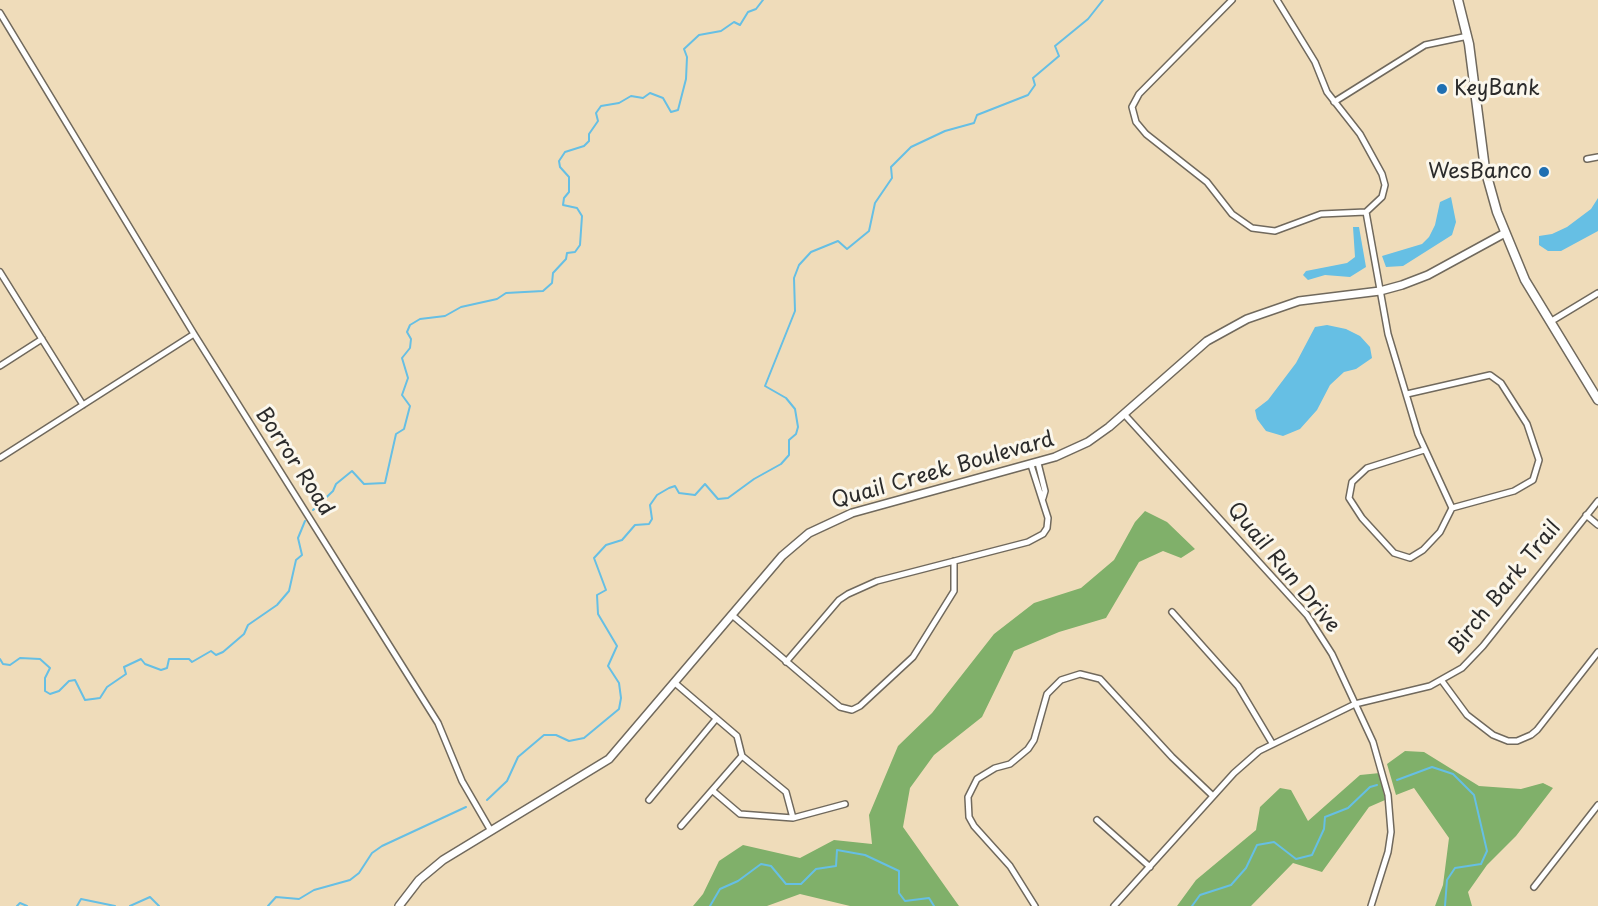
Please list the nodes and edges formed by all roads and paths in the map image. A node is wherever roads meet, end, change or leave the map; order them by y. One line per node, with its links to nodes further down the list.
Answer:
1 (1232, 0): 9 (street)
2 (1277, 0): 6 (street)
3 (1458, 0): 5 (main road)
4 (0, 13): 15 (street, Borror Road)
5 (1468, 36): 6 (street); 10 (main road)
6 (1334, 102): 9 (street)
7 (1598, 157): 8 (street)
8 (1587, 159)
9 (1366, 212): 12 (street)
10 (1504, 233): 12 (street, Quail Creek Boulevard); 14 (main road)
11 (0, 272): 16 (street)
12 (1380, 291): 18 (street); 21 (street, Quail Creek Boulevard)
13 (1598, 293): 14 (street)
14 (1550, 322): 19 (main road)
15 (194, 334): 20 (street); 48 (street, Borror Road)
16 (42, 339): 17 (street); 20 (street)
17 (0, 366)
18 (1407, 394): 22 (street); 26 (street)
19 (1598, 400)
20 (83, 405): 23 (street)
21 (1124, 414): 24 (street, Quail Creek Boulevard); 36 (street, Quail Run Drive)
22 (1424, 450): 26 (street); 26 (street)
23 (0, 458)
24 (1035, 464): 29 (street); 31 (street, Quail Creek Boulevard)
25 (1598, 501): 27 (street, Birch Bark Trail)
26 (1452, 508)
27 (1586, 515): 28 (street); 34 (street, Birch Bark Trail)
28 (1598, 525)
29 (954, 561): 33 (street); 33 (street)
30 (1172, 612): 38 (street)
31 (732, 615): 33 (street); 35 (street, Quail Creek Boulevard)
32 (1598, 652): 34 (street)
33 (786, 662)
34 (1442, 681): 36 (street, Birch Bark Trail)
35 (675, 683): 37 (street); 48 (street, Quail Creek Boulevard)
36 (1355, 704): 38 (street, Birch Bark Trail); 54 (street, Quail Run Drive)
37 (716, 719): 39 (street); 42 (street)
38 (1272, 743): 41 (street, Birch Bark Trail)
39 (742, 756): 40 (street); 45 (street)
40 (713, 790): 45 (street); 47 (street)
41 (1214, 796): 49 (street, Birch Bark Trail); 52 (street)
42 (649, 800)
43 (845, 804): 45 (street)
44 (1598, 805): 50 (street)
45 (793, 818)
46 (1097, 820): 49 (street)
47 (681, 826)
48 (491, 831): 51 (street)
49 (1149, 867): 53 (street, Birch Bark Trail)
50 (1534, 887)
51 (399, 906)
52 (1035, 906)
53 (1114, 906)
54 (1371, 906)

